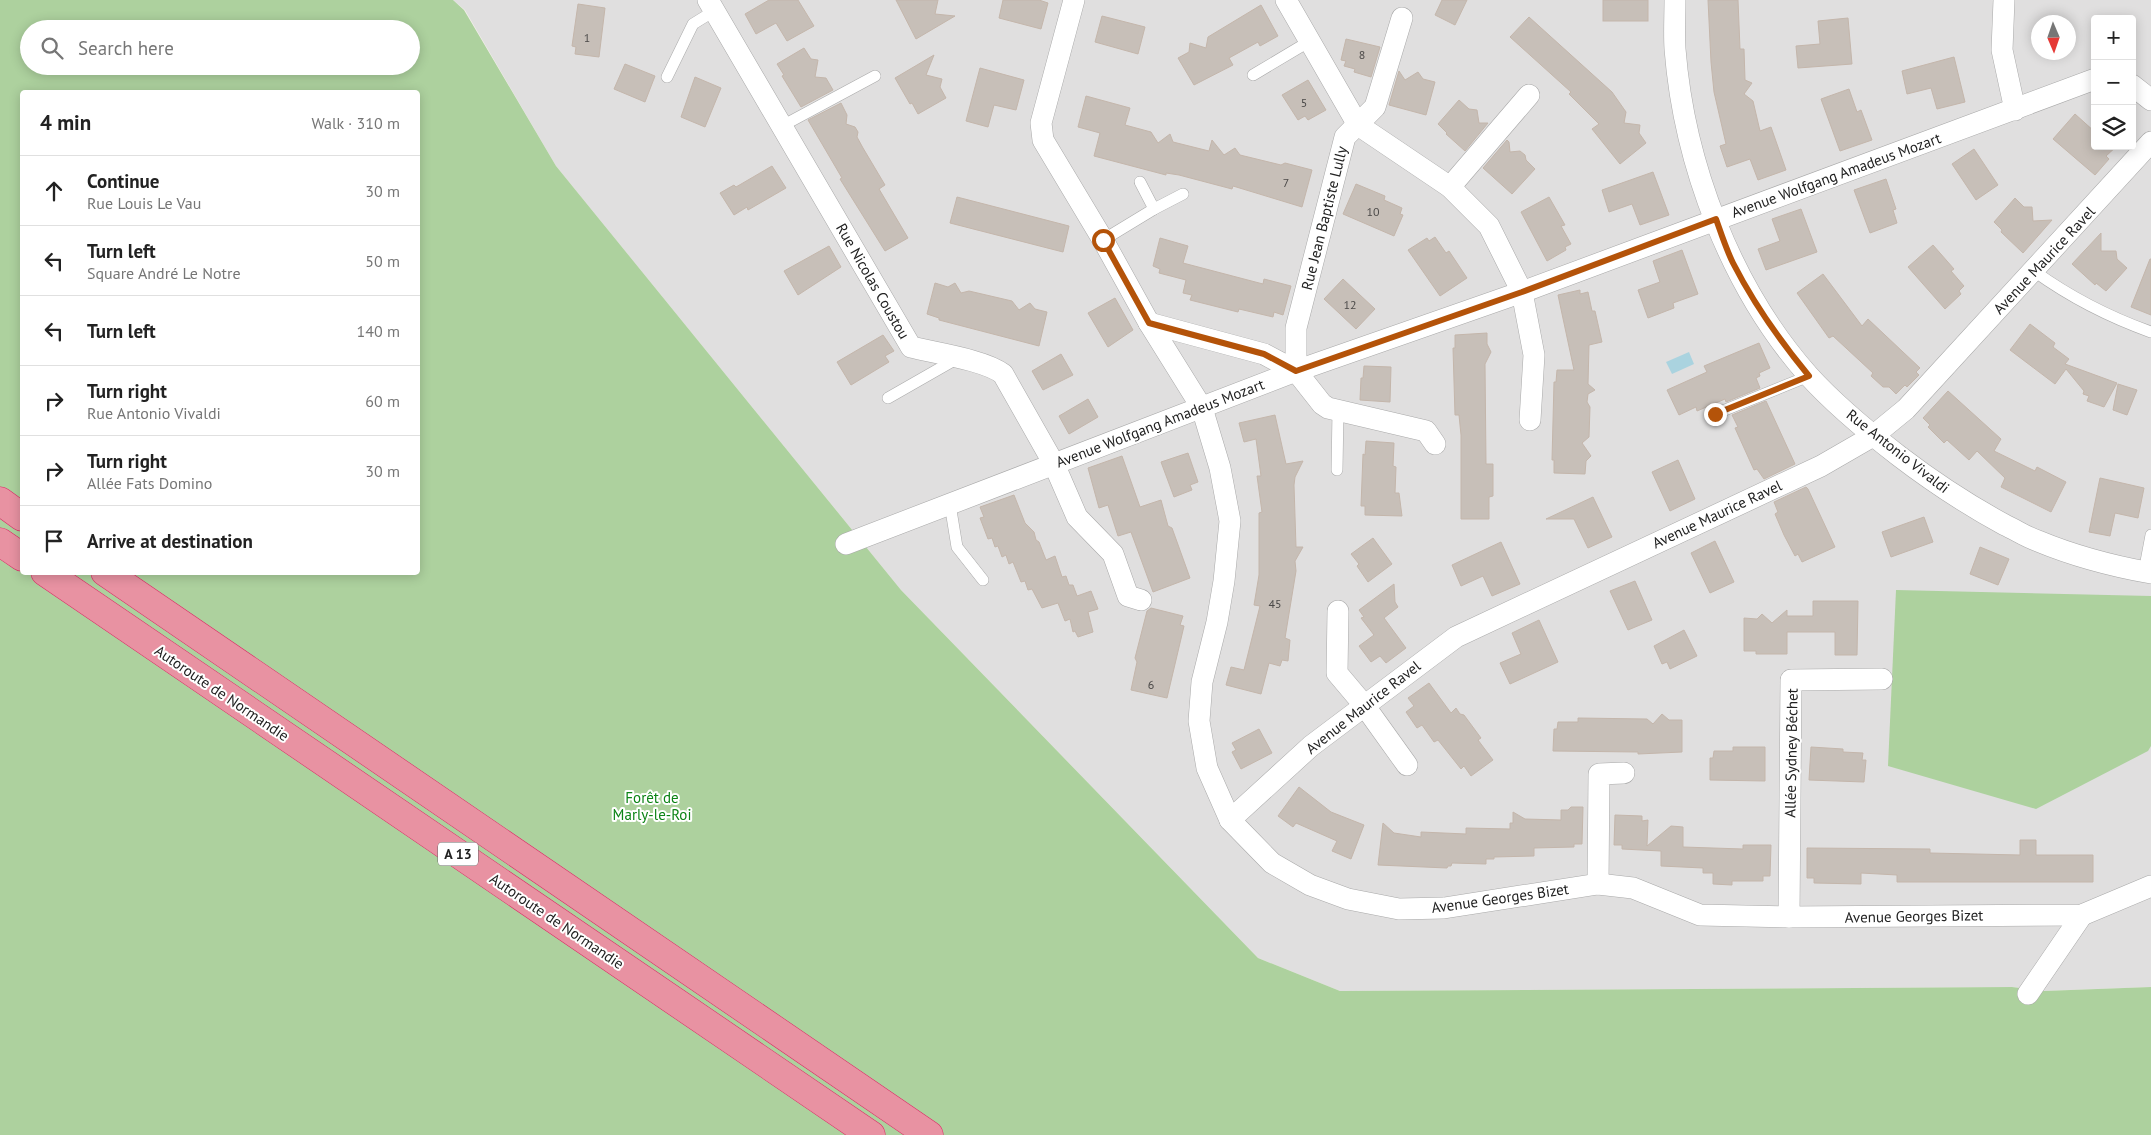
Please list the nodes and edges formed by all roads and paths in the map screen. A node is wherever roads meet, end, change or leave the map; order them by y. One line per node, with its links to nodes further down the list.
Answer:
1 (1074, 0): 24 (street, Avenue Georges Bizet)
2 (1286, 0): 7 (street)
3 (1675, 0): 23 (street, Rue Antonio Vivaldi)
4 (2004, 0): 15 (street)
5 (711, 4): 10 (lane); 17 (street, Rue Nicolas Coustou)
6 (1402, 18): 16 (street, Rue Jean Baptiste Lully)
7 (1310, 41): 8 (lane); 16 (street)
8 (1254, 75)
9 (875, 76): 17 (lane)
10 (668, 77)
11 (2091, 81): 15 (street, Avenue Wolfgang Amadeus Mozart)
12 (2136, 87): 14 (street)
13 (1529, 95): 20 (street)
14 (2151, 100)
15 (2015, 110): 23 (street, Avenue Wolfgang Amadeus Mozart)
16 (1358, 125): 20 (street); 30 (street, Rue Jean Baptiste Lully)
17 (782, 126): 29 (street, Rue Nicolas Coustou)
18 (2151, 142): 25 (street, Avenue Maurice Ravel)
19 (1140, 182): 22 (lane)
20 (1450, 187): 26 (street)
21 (1183, 194): 22 (lane)
22 (1154, 209): 24 (lane)
23 (1716, 219): 26 (street, Avenue Wolfgang Amadeus Mozart); 31 (street, Rue Antonio Vivaldi)
24 (1103, 240): 27 (street, Avenue Georges Bizet)
25 (2034, 272): 28 (lane); 37 (street, Avenue Maurice Ravel)
26 (1522, 292): 30 (street, Avenue Wolfgang Amadeus Mozart); 36 (street)
27 (1149, 323): 30 (street); 33 (street, Avenue Georges Bizet)
28 (2151, 332)
29 (958, 358): 32 (lane); 39 (street, Rue Nicolas Coustou)
30 (1296, 371): 33 (street, Avenue Wolfgang Amadeus Mozart); 34 (street)
31 (1809, 376): 35 (lane); 37 (street, Rue Antonio Vivaldi)
32 (888, 398)
33 (1202, 408): 39 (street, Avenue Wolfgang Amadeus Mozart); 58 (street, Avenue Georges Bizet)
34 (1338, 411): 38 (street); 40 (lane)
35 (1715, 414)
36 (1530, 420)
37 (1873, 436): 48 (street, Rue Antonio Vivaldi); 55 (street, Avenue Maurice Ravel)
38 (1435, 444)
39 (1054, 464): 42 (street, Avenue Wolfgang Amadeus Mozart); 52 (street, Rue Nicolas Coustou)
40 (1337, 470)
41 (0, 501): 43 (highway)
42 (950, 504): 46 (street, Avenue Wolfgang Amadeus Mozart); 51 (lane)
43 (20, 516)
44 (2151, 535): 48 (lane)
45 (0, 542): 47 (highway)
46 (846, 544)
47 (20, 556)
48 (2148, 573)
49 (49, 575): 64 (highway, Autoroute de Normandie / A 13)
50 (108, 575): 65 (highway, A 13)
51 (983, 580)
52 (1141, 600)
53 (1338, 611): 55 (street)
54 (1882, 679): 62 (street, Allée Sydney Béchet)
55 (1364, 705): 56 (street); 58 (street, Avenue Maurice Ravel)
56 (1407, 765)
57 (1624, 773): 59 (street)
58 (1230, 820): 59 (street, Avenue Georges Bizet)
59 (1598, 884): 62 (street, Avenue Georges Bizet)
60 (2151, 886): 61 (street, Avenue Georges Bizet)
61 (2082, 915): 62 (street, Avenue Georges Bizet); 63 (street)
62 (1789, 917)
63 (2028, 994)
64 (871, 1135)
65 (929, 1135)

